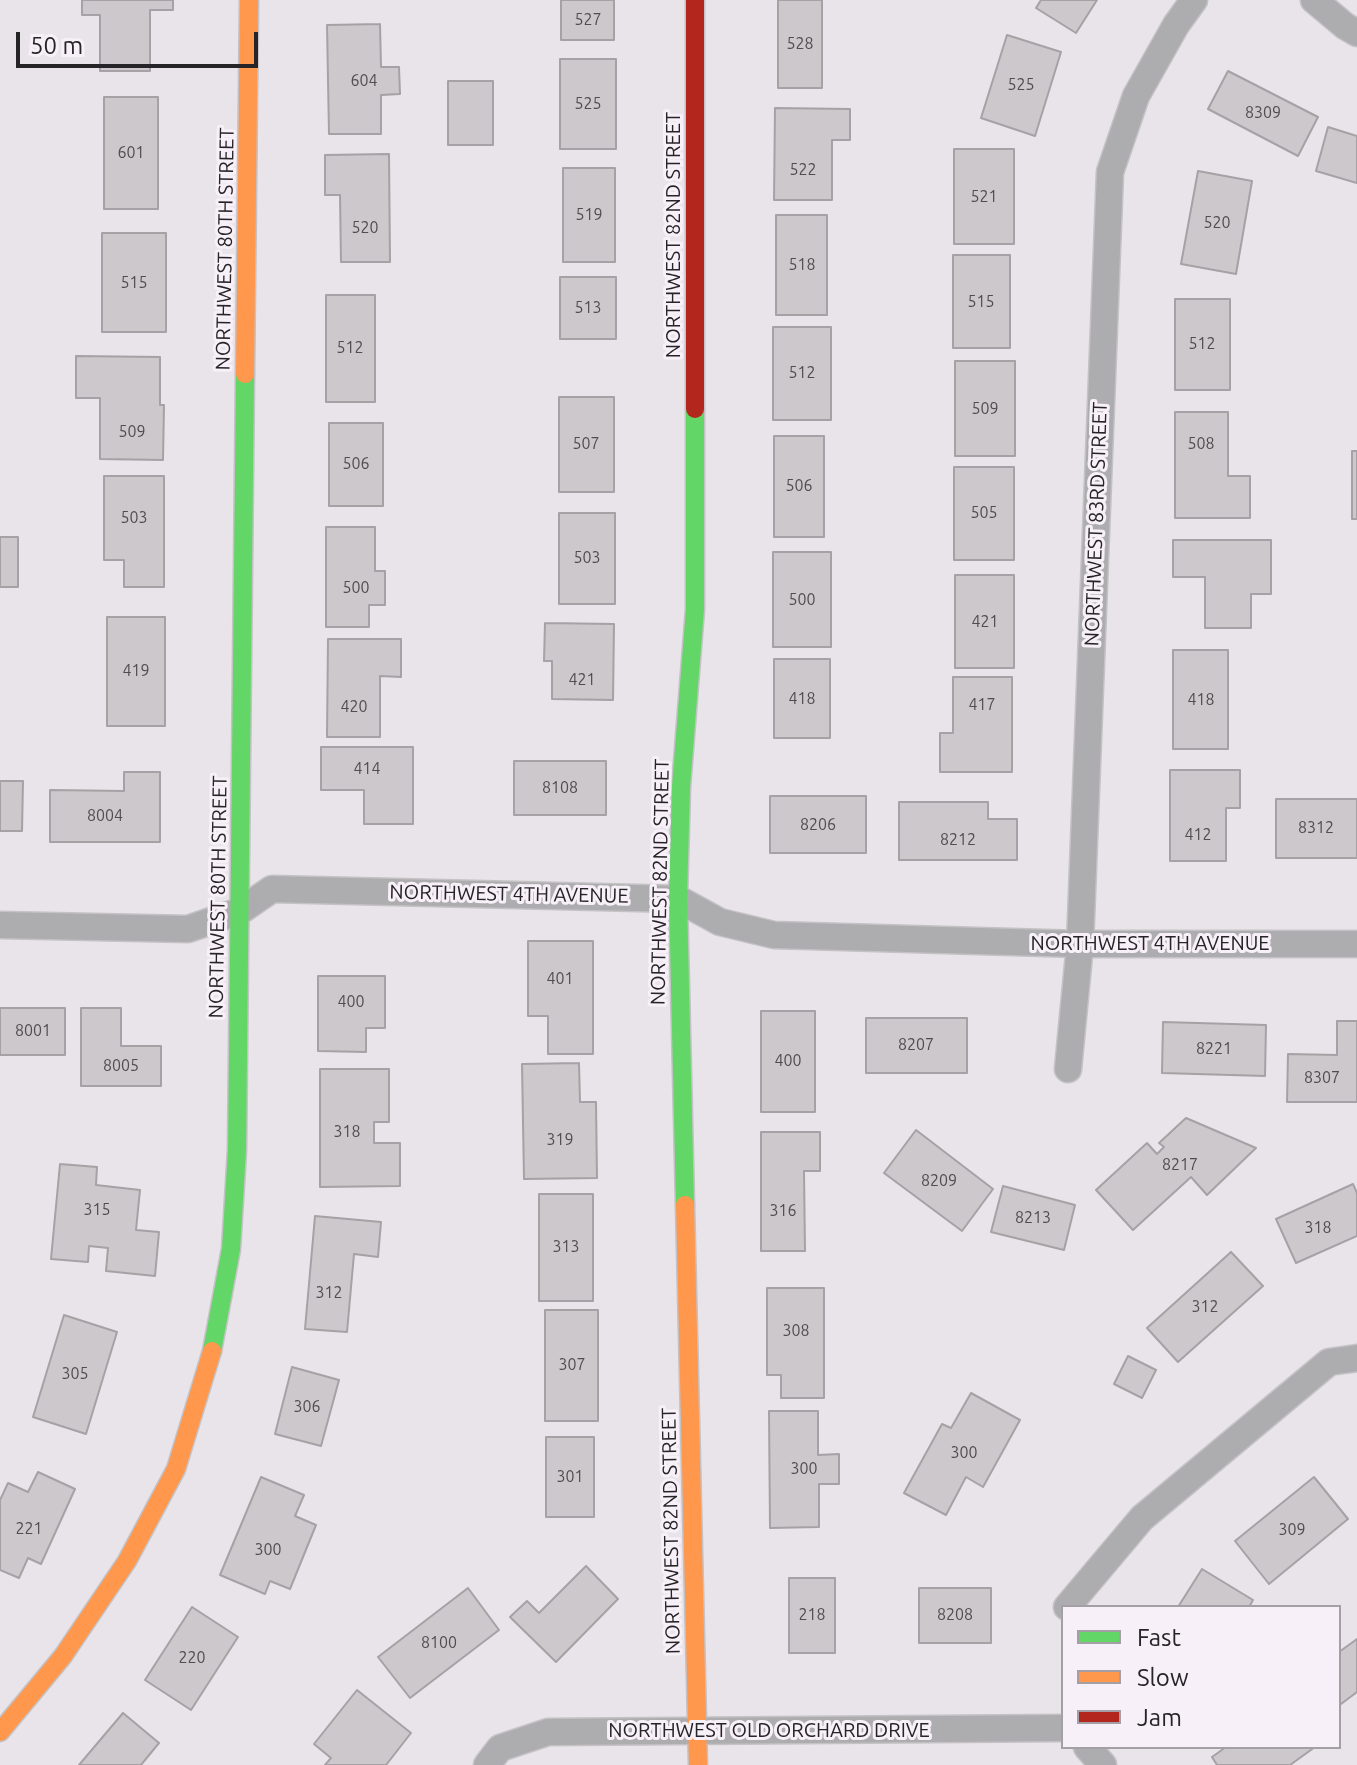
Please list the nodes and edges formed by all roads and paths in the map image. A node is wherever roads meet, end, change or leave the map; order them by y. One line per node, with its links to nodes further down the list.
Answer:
1 (249, 0): 7 (street, NORTHWEST 80TH STREET)
2 (695, 0): 6 (street, NORTHWEST 82ND STREET)
3 (1194, 0): 9 (street, NORTHWEST 83RD STREET)
4 (1314, 0): 5 (street)
5 (1357, 33)
6 (678, 899): 7 (street, NORTHWEST 4TH AVENUE); 9 (street, NORTHWEST 4TH AVENUE); 15 (street, NORTHWEST 82ND STREET)
7 (240, 911): 8 (street, NORTHWEST 4TH AVENUE); 16 (street, NORTHWEST 80TH STREET)
8 (0, 925)
9 (1080, 944): 10 (street, NORTHWEST 4TH AVENUE); 11 (street, NORTHWEST 83RD STREET)
10 (1357, 944)
11 (1068, 1069)
12 (1357, 1358): 13 (street)
13 (1069, 1605)
14 (1061, 1728): 15 (street, NORTHWEST OLD ORCHARD DRIVE)
15 (697, 1731): 18 (street, NORTHWEST OLD ORCHARD DRIVE); 19 (street, NORTHWEST 82ND STREET)
16 (0, 1732)
17 (1089, 1749): 20 (street)
18 (487, 1765)
19 (698, 1765)
20 (1103, 1765)

